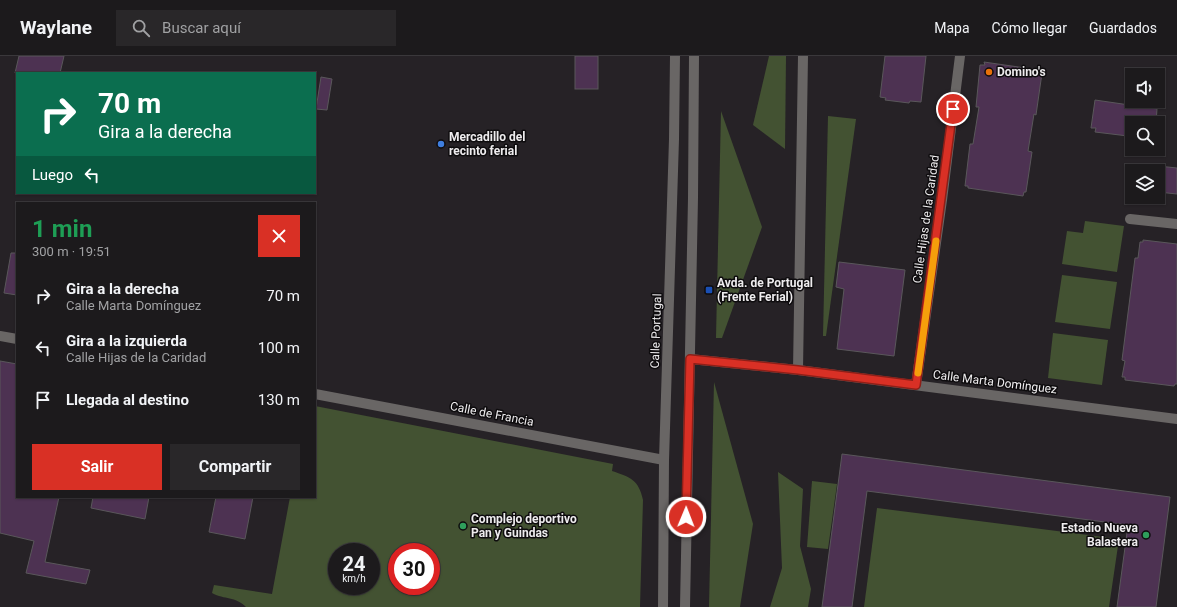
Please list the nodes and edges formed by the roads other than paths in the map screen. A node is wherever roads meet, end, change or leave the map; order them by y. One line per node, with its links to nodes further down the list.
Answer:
1 (675, 56): 14 (street, Calle Portugal)
2 (694, 56): 9 (street)
3 (803, 56): 10 (street)
4 (960, 56): 11 (street, Calle Hijas de la Caridad)
5 (1130, 219): 6 (street)
6 (1177, 224)
7 (0, 336): 8 (street)
8 (16, 339)
9 (690, 359): 10 (street, Calle Marta Domínguez); 16 (street)
10 (798, 370): 11 (street, Calle Marta Domínguez)
11 (916, 385): 13 (street, Calle Marta Domínguez)
12 (316, 394): 14 (street, Calle de Francia)
13 (1177, 419)
14 (664, 460): 15 (street, Calle Portugal)
15 (663, 607)
16 (685, 607)

